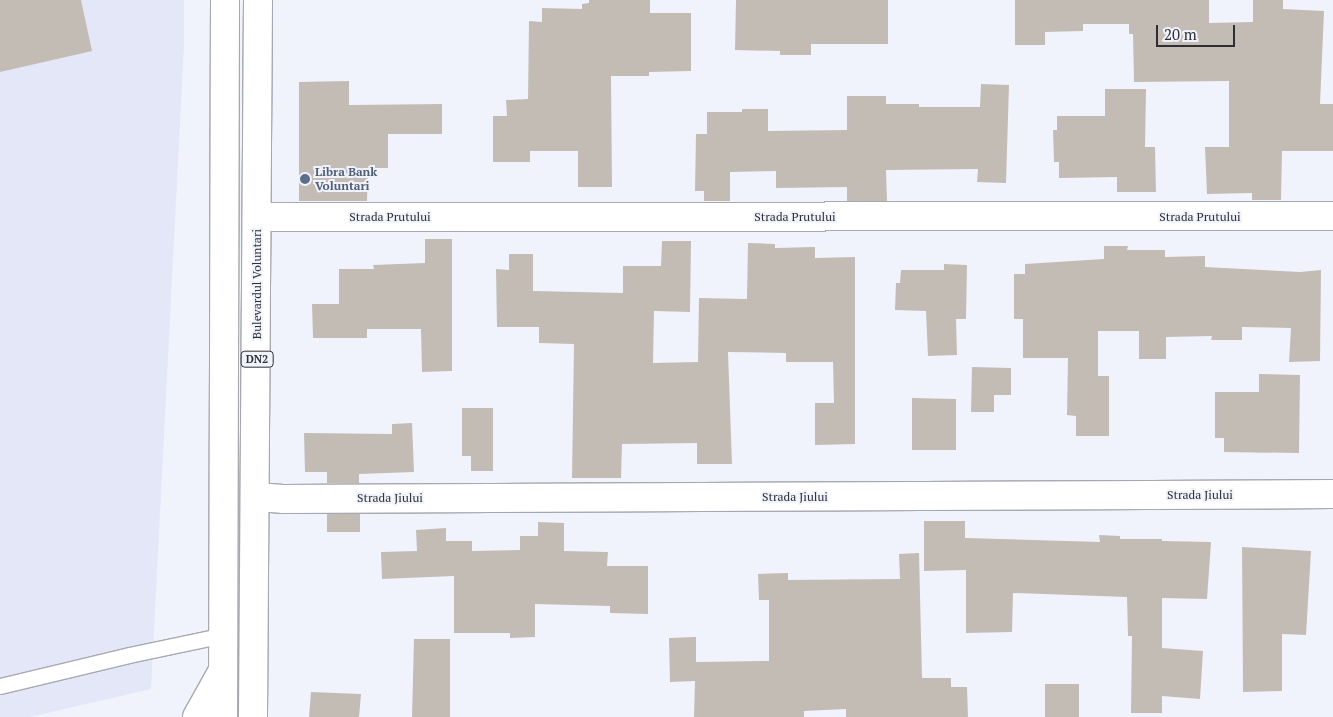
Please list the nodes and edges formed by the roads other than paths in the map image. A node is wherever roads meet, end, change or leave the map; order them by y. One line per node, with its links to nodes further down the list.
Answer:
1 (225, 0): 7 (main road, DN2)
2 (258, 0): 4 (main road, Bulevardul Voluntari / DN2)
3 (1333, 216): 4 (main road, Strada Prutului)
4 (258, 217): 6 (main road, Bulevardul Voluntari / DN2)
5 (1333, 494): 6 (main road, Strada Jiului)
6 (256, 497): 12 (main road, Bulevardul Voluntari / DN2)
7 (224, 635): 8 (main road, DN2); 9 (lane)
8 (224, 669): 10 (main road); 11 (main road, DN2)
9 (0, 686)
10 (197, 717)
11 (223, 717)
12 (253, 717)

